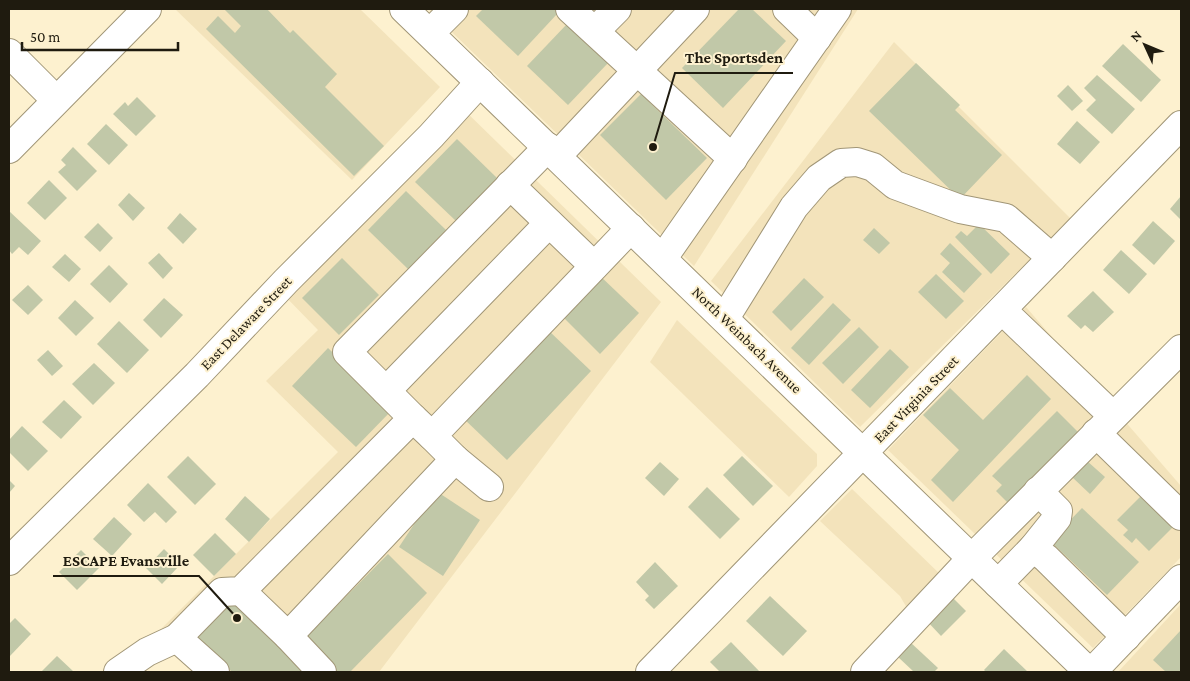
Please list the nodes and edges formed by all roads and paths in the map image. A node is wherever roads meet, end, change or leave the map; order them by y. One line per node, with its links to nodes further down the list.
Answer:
1 (147, 9): 15 (street)
2 (404, 9): 10 (street, North Weinbach Avenue)
3 (454, 9): 10 (street)
4 (570, 9): 9 (street)
5 (616, 9): 9 (street)
6 (694, 9): 13 (street)
7 (787, 9): 11 (street)
8 (837, 9): 11 (street)
9 (595, 32): 13 (street)
10 (430, 33): 14 (street, North Weinbach Avenue)
11 (817, 38): 19 (street)
12 (9, 53): 15 (street)
13 (637, 70): 18 (street); 19 (street)
14 (480, 82): 18 (street, North Weinbach Avenue); 40 (street, East Delaware Street)
15 (56, 100): 17 (street)
16 (1181, 125): 24 (street, East Virginia Street)
17 (9, 149)
18 (552, 152): 20 (street); 22 (street, North Weinbach Avenue)
19 (733, 159): 23 (street)
20 (510, 185): 21 (street); 29 (street)
21 (549, 223): 25 (street); 29 (street)
22 (631, 228): 23 (street, North Weinbach Avenue); 25 (street)
23 (663, 258): 27 (street, North Weinbach Avenue)
24 (1052, 258): 26 (street, East Virginia Street); 27 (street)
25 (594, 266): 32 (street)
26 (1002, 310): 31 (street); 33 (street, East Virginia Street)
27 (725, 318): 33 (street, North Weinbach Avenue)
28 (1181, 349): 31 (street)
29 (386, 391): 30 (street)
30 (413, 418): 32 (street); 43 (street)
31 (1105, 424): 36 (street); 37 (street)
32 (432, 436): 34 (street)
33 (863, 452): 39 (street, North Weinbach Avenue); 50 (street, East Virginia Street)
34 (455, 460): 35 (street); 44 (street)
35 (489, 487)
36 (1038, 491): 38 (street); 39 (street)
37 (1181, 516)
38 (1034, 548): 42 (street); 45 (street)
39 (972, 558): 42 (street, North Weinbach Avenue); 51 (street)
40 (9, 561)
41 (1181, 579): 45 (street)
42 (998, 584): 52 (street, North Weinbach Avenue)
43 (241, 591): 44 (street); 46 (street)
44 (288, 636): 49 (street)
45 (1126, 637): 52 (street)
46 (177, 638): 47 (street); 48 (street)
47 (118, 672)
48 (215, 672)
49 (322, 672)
50 (650, 672)
51 (865, 672)
52 (1090, 672)

